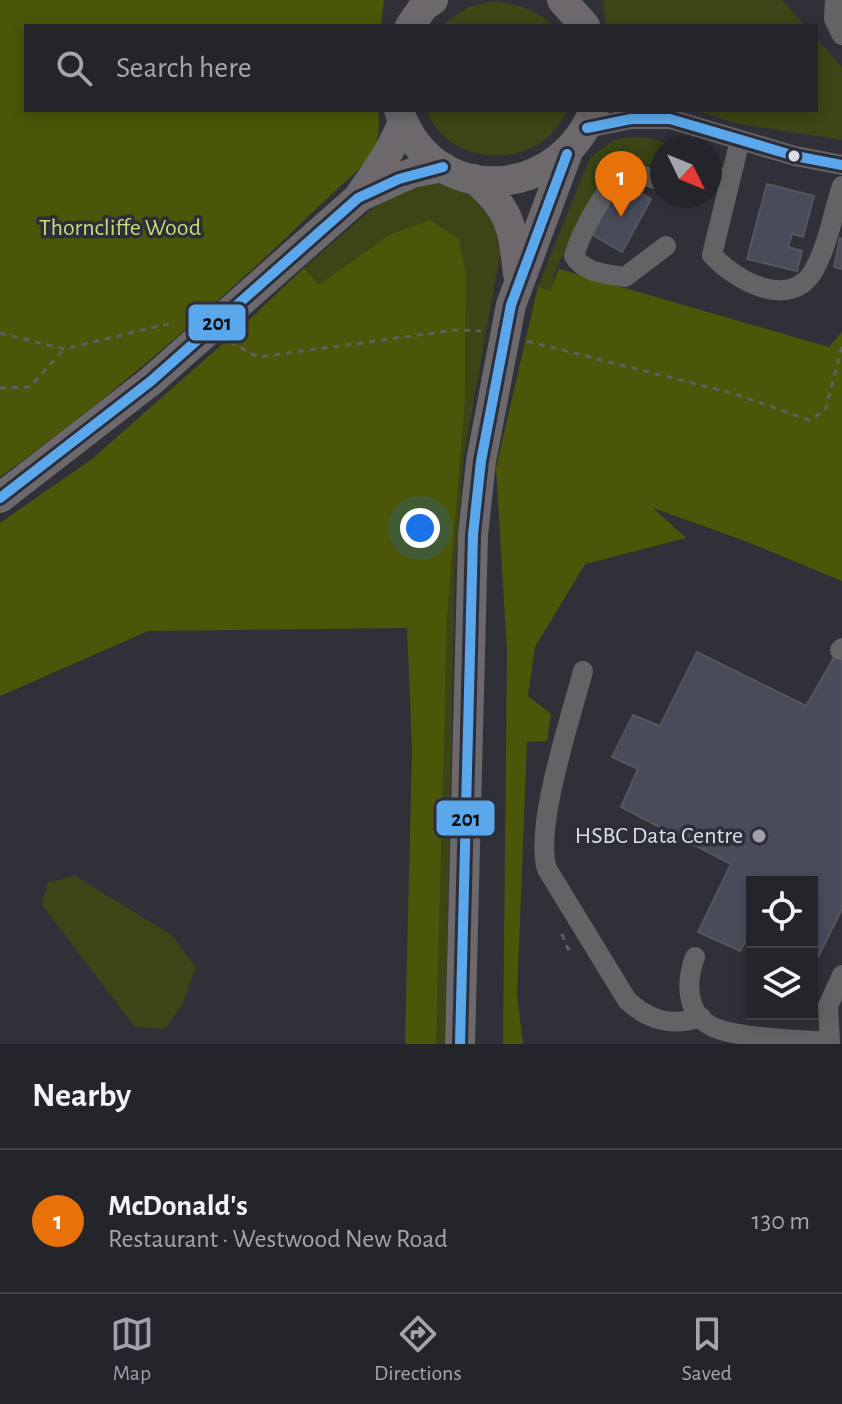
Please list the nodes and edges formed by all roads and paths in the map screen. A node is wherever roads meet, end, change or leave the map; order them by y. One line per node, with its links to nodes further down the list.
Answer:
1 (400, 0): 6 (highway)
2 (433, 0): 7 (highway)
3 (562, 0): 5 (highway)
4 (835, 0): 8 (street)
5 (585, 17)
6 (399, 24)
7 (411, 24)
8 (842, 35)
9 (401, 115): 15 (highway); 20 (highway)
10 (664, 115): 11 (street); 12 (street)
11 (590, 119): 13 (highway)
12 (740, 140): 14 (street); 16 (street)
13 (567, 154): 18 (highway); 23 (highway)
14 (842, 165)
15 (443, 167): 18 (highway); 20 (highway)
16 (722, 173)
17 (650, 178): 22 (street)
18 (474, 179): 23 (highway)
19 (842, 186): 21 (street)
20 (358, 198): 25 (highway)
21 (717, 208)
22 (666, 246)
23 (519, 278): 27 (highway)
24 (167, 324): 29 (path)
25 (213, 326): 27 (path); 31 (highway)
26 (0, 333): 29 (path)
27 (504, 335): 28 (path); 36 (highway)
28 (842, 347)
29 (64, 349): 30 (path)
30 (0, 388)
31 (0, 498)
32 (583, 671): 35 (street)
33 (695, 957): 35 (street)
34 (842, 975): 35 (street)
35 (701, 1017)
36 (460, 1044)

